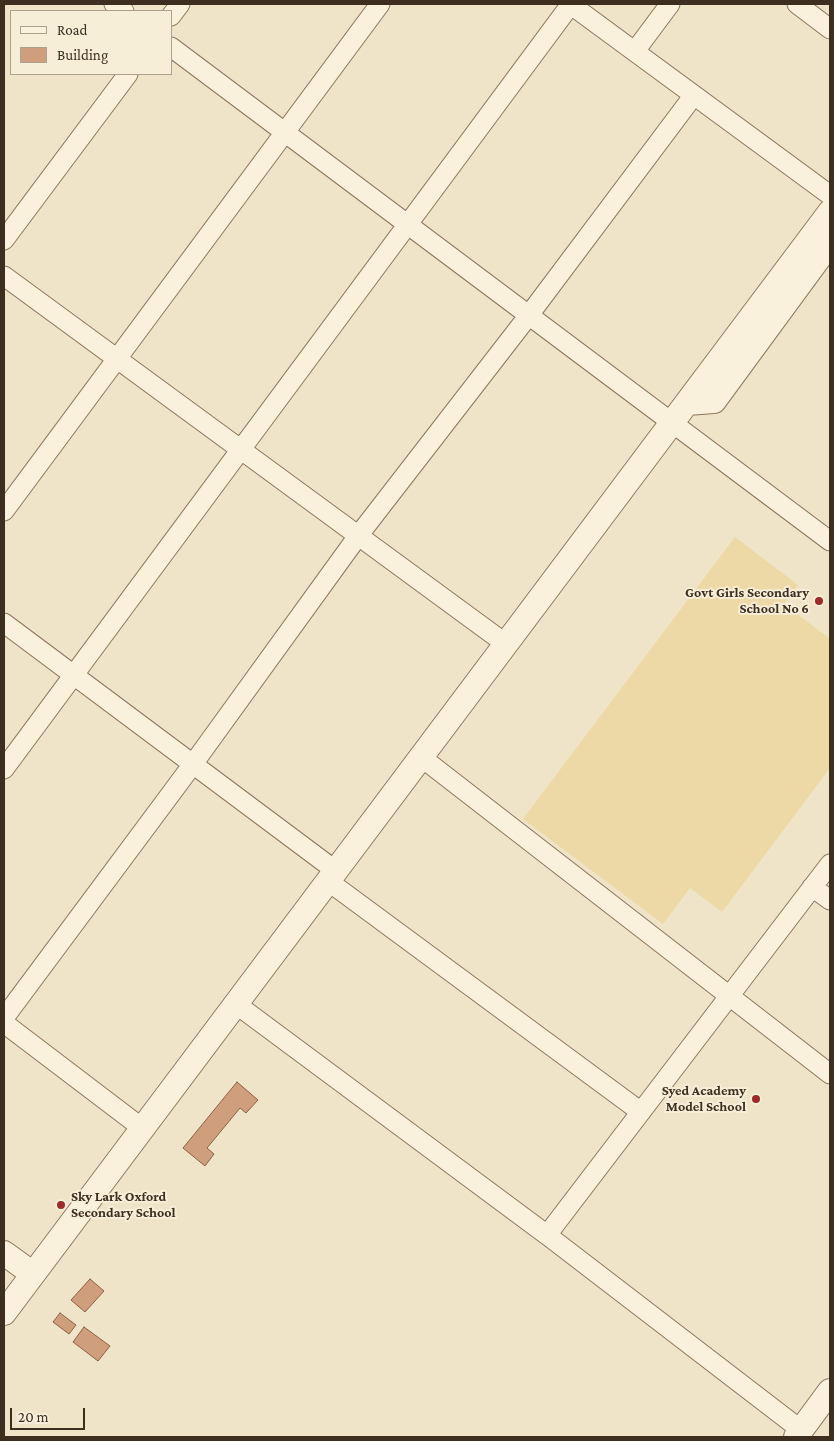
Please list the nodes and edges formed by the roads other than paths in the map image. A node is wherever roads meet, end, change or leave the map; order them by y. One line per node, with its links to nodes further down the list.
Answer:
1 (180, 4): 6 (street)
2 (380, 4): 12 (street)
3 (570, 4): 9 (street); 15 (street)
4 (670, 4): 9 (street)
5 (797, 4): 7 (street)
6 (172, 15)
7 (830, 29)
8 (172, 48): 12 (street)
9 (634, 51): 11 (street)
10 (127, 75): 16 (street)
11 (694, 95): 13 (street); 19 (street)
12 (285, 132): 15 (street); 20 (street)
13 (830, 196)
14 (830, 212): 21 (street)
15 (408, 224): 19 (street); 23 (street)
16 (4, 240)
17 (830, 243): 21 (street)
18 (4, 276): 20 (street)
19 (529, 315): 22 (street); 25 (street)
20 (116, 359): 23 (street); 24 (street)
21 (687, 403): 22 (street)
22 (672, 422): 26 (street); 28 (street)
23 (241, 450): 25 (street); 29 (street)
24 (4, 511)
25 (358, 536): 28 (street); 31 (street)
26 (830, 540)
27 (4, 623): 29 (street)
28 (506, 644): 30 (street)
29 (73, 675): 31 (street); 32 (street)
30 (421, 757): 34 (street); 37 (street)
31 (193, 764): 34 (street); 39 (street)
32 (4, 769)
33 (830, 864): 35 (street)
34 (332, 876): 38 (street); 42 (street)
35 (812, 887): 36 (street); 37 (street)
36 (830, 900)
37 (729, 997): 41 (street); 42 (street)
38 (236, 1004): 43 (street); 44 (street)
39 (4, 1018)
40 (4, 1024): 43 (street)
41 (830, 1074)
42 (641, 1112): 44 (street)
43 (142, 1128): 46 (street)
44 (547, 1236): 49 (street)
45 (4, 1253): 46 (street)
46 (33, 1274): 47 (street)
47 (4, 1313)
48 (830, 1391): 49 (street)
49 (798, 1433)

